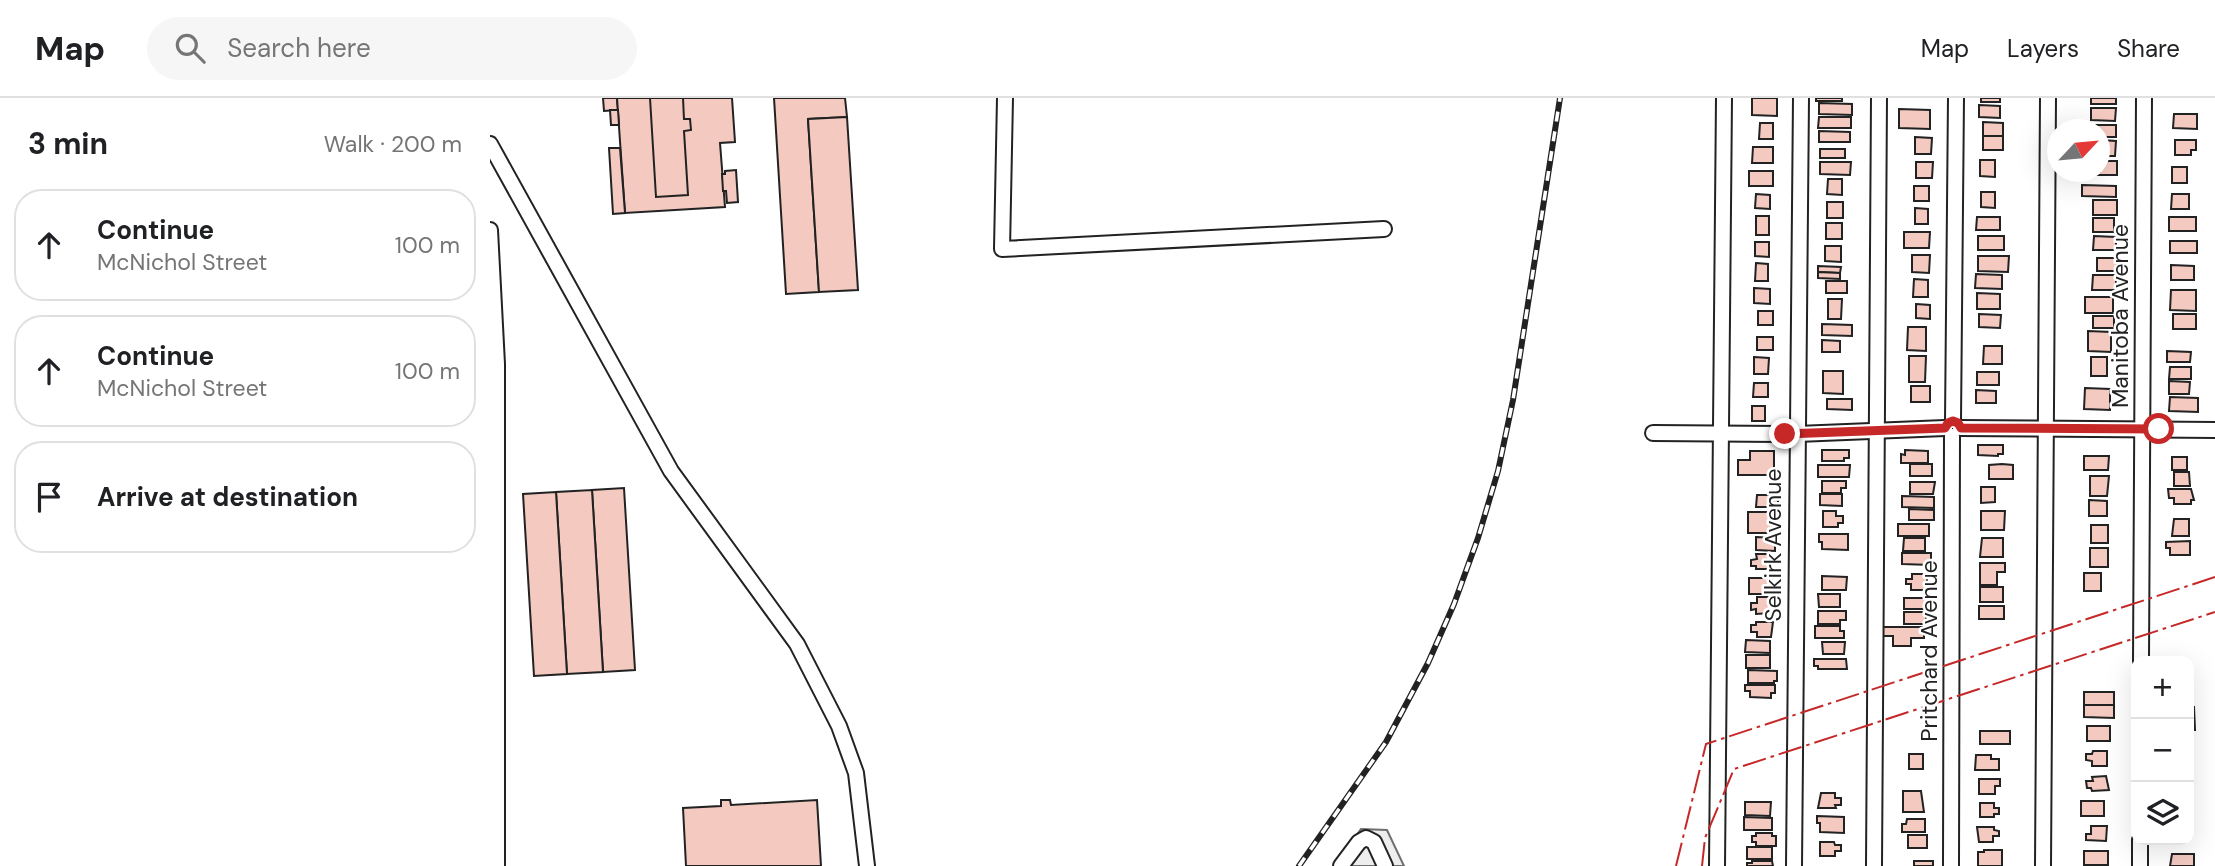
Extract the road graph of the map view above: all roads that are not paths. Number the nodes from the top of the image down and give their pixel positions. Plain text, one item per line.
1 (1005, 98) edge
2 (1724, 98) edge
3 (1801, 98) edge
4 (1879, 98) edge
5 (1956, 98) edge
6 (2048, 98) edge
7 (2144, 98) edge
8 (490, 144) edge
9 (1384, 229) dead end
10 (490, 230) edge
11 (1953, 428) junction
12 (2142, 429) junction
13 (2047, 430) junction
14 (2215, 430) edge
15 (1878, 431) junction
16 (1653, 433) dead end
17 (1720, 434) junction
18 (1797, 434) junction
19 (2141, 656) edge
20 (2140, 845) edge
21 (497, 866) edge
22 (867, 866) edge
23 (1341, 866) edge
24 (1385, 866) edge
25 (1717, 866) edge
26 (1794, 866) edge
27 (1874, 866) edge
28 (1951, 866) edge
29 (2043, 866) edge
30 (2140, 866) edge

1 - 9 street
2 - 17 street
3 - 18 street, Selkirk Avenue
4 - 15 street
5 - 11 street, Pritchard Avenue
6 - 13 street
7 - 12 street, Manitoba Avenue
8 - 22 street
10 - 21 street
11 - 13 street
11 - 15 street
11 - 28 street, Pritchard Avenue
12 - 13 street
12 - 14 street
12 - 19 street, Manitoba Avenue
13 - 29 street
15 - 18 street
15 - 27 street
16 - 17 street
17 - 18 street
17 - 25 street
18 - 26 street, Selkirk Avenue
20 - 30 street
23 - 24 street

